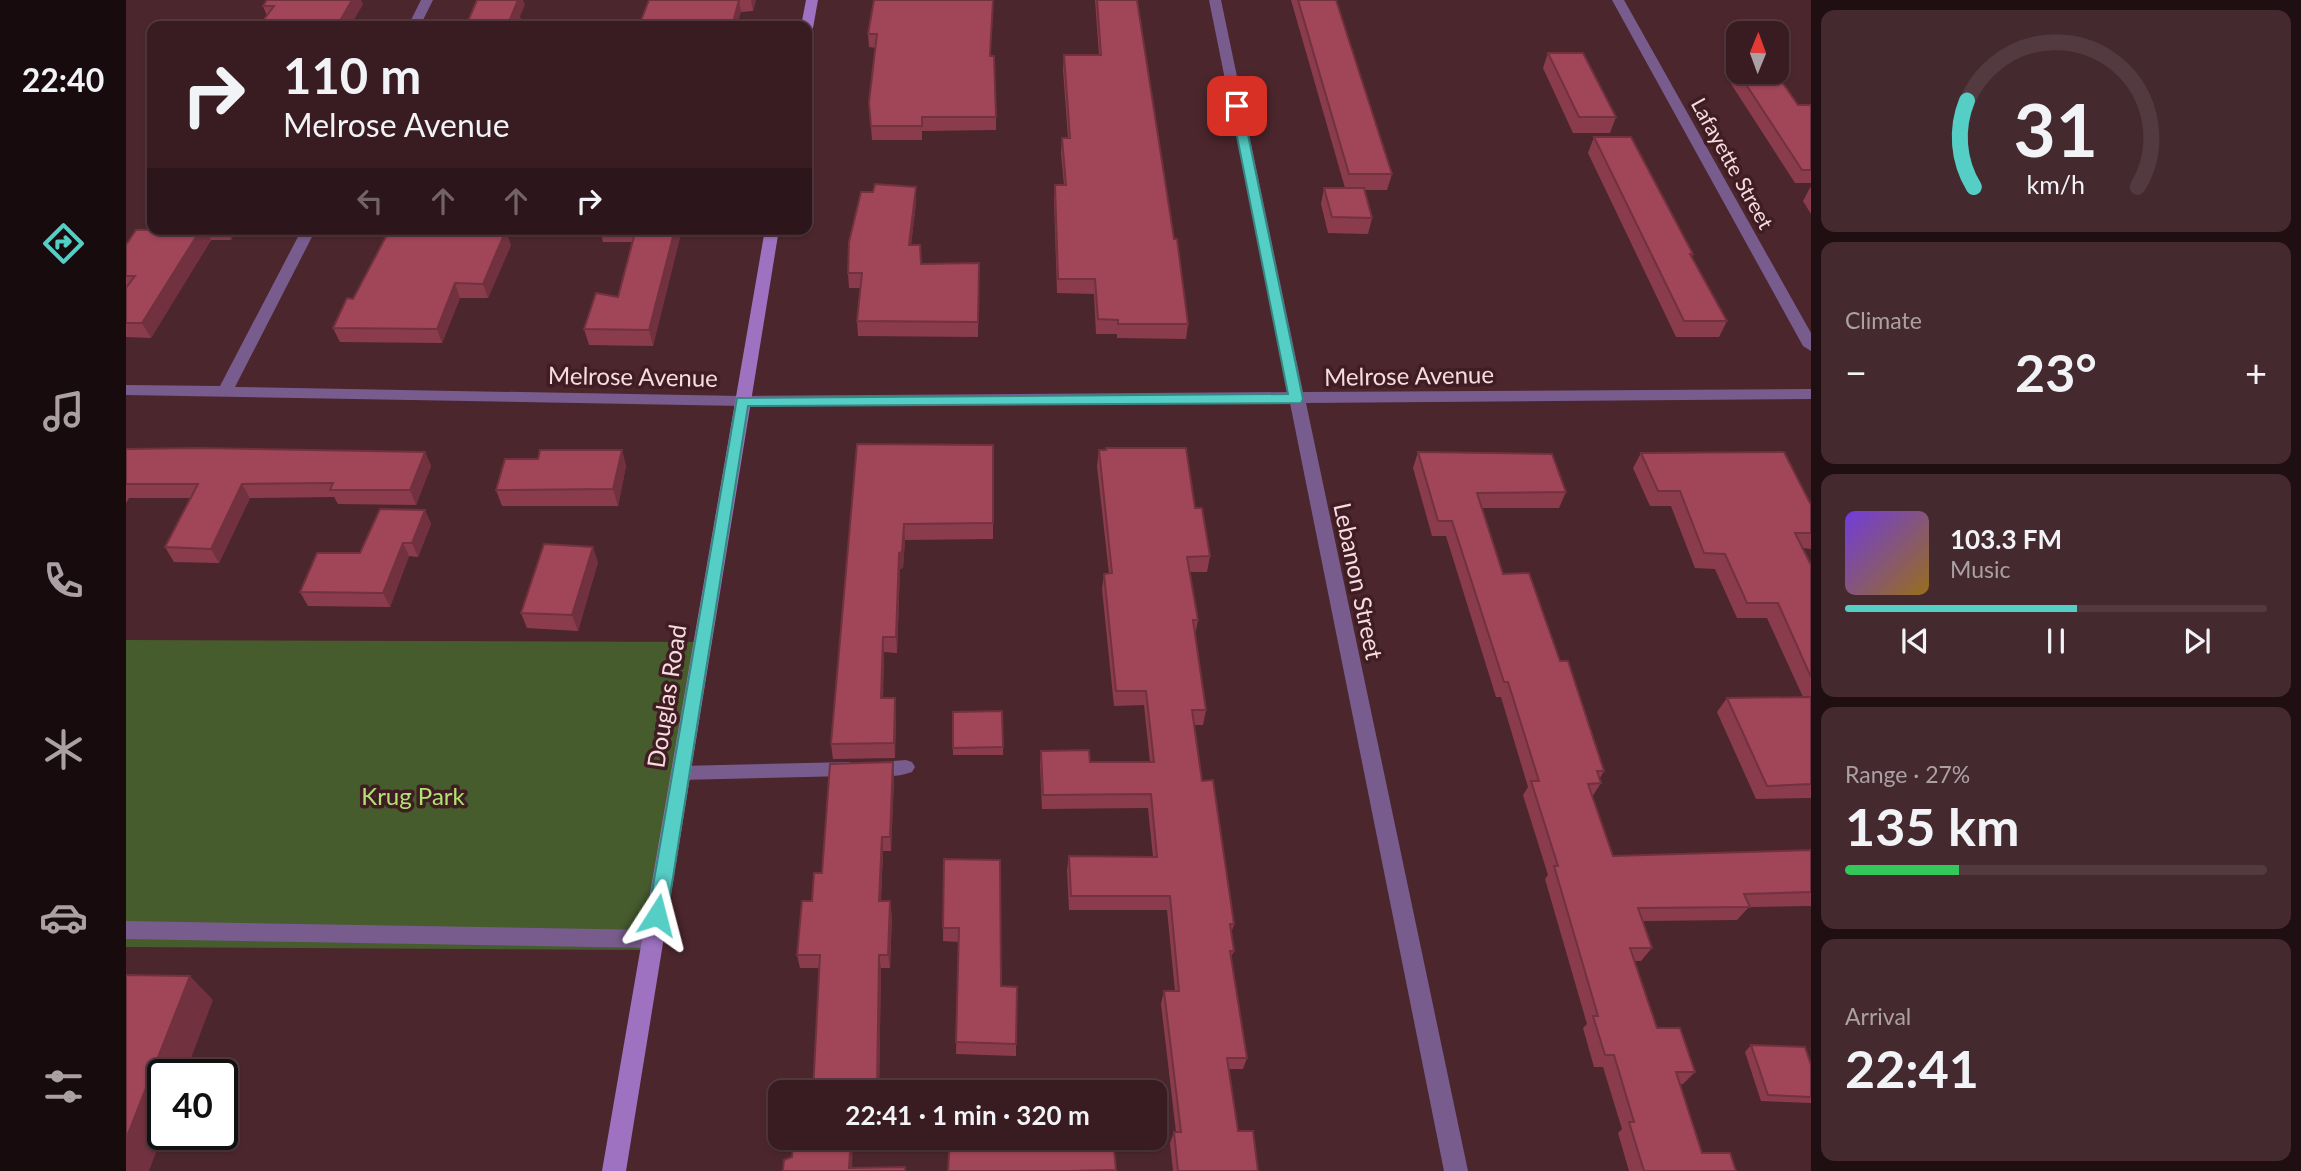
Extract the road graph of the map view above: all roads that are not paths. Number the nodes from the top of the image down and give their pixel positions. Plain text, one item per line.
1 (427, 0) edge
2 (812, 0) edge
3 (1215, 0) edge
4 (1618, 0) edge
5 (416, 21) edge
6 (808, 21) edge
7 (306, 235) edge
8 (771, 235) edge
9 (1811, 346) edge
10 (126, 390) edge
11 (226, 390) junction
12 (1811, 394) edge
13 (1296, 399) junction
14 (742, 401) junction
15 (906, 767) dead end
16 (680, 773) junction
17 (126, 930) edge
18 (653, 939) junction
19 (614, 1171) edge
20 (1456, 1171) edge

1 - 5 street
2 - 6 street
3 - 13 street, Lebanon Street
4 - 9 street, Lafayette Street
7 - 11 street
8 - 14 street, Douglas Road
10 - 11 street, Melrose Avenue
11 - 14 street, Melrose Avenue
12 - 13 street, Melrose Avenue
13 - 14 street, Melrose Avenue
13 - 20 street, Lebanon Street
14 - 16 street, Douglas Road
15 - 16 lane
16 - 18 street, Douglas Road
17 - 18 lane
18 - 19 street, Douglas Road

